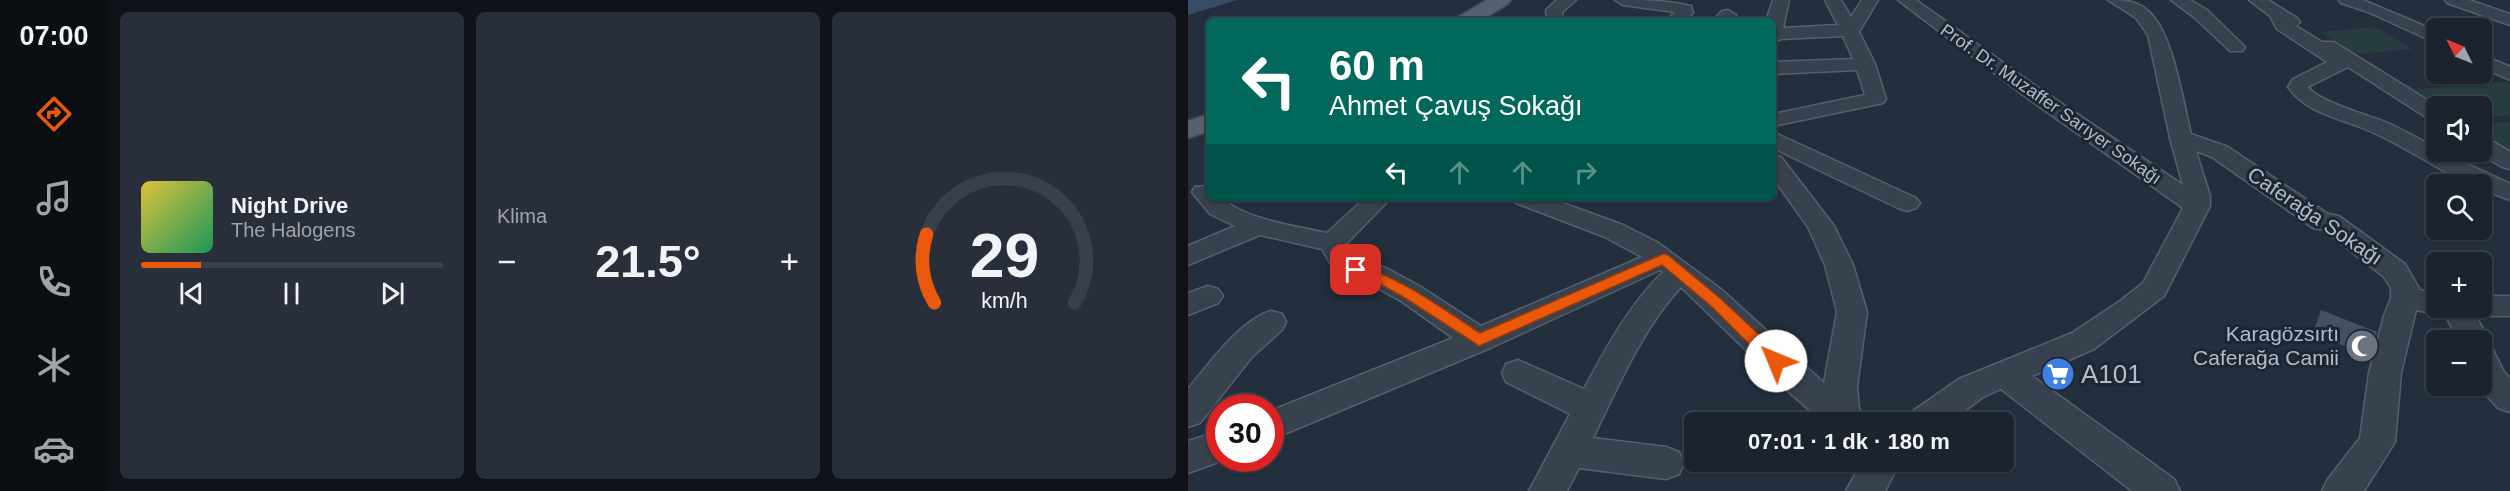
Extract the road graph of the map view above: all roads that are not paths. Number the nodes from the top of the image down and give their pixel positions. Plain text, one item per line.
1 (1501, 0) edge
2 (1568, 0) edge
3 (1623, 0) edge
4 (1781, 0) edge
5 (1833, 0) edge
6 (1870, 0) edge
7 (1906, 0) edge
8 (2116, 0) edge
9 (2179, 0) edge
10 (2257, 0) edge
11 (2347, 0) edge
12 (2453, 0) edge
13 (2277, 13) junction
14 (1470, 18) edge
15 (1555, 18) edge
16 (1678, 18) edge
17 (1776, 18) edge
18 (2510, 20) edge
19 (1851, 30) junction
20 (2426, 33) edge
21 (1776, 36) edge
22 (2236, 48) dead end
23 (1866, 64) junction
24 (2492, 65) edge
25 (1776, 68) edge
26 (2510, 74) edge
27 (2426, 109) edge
28 (1776, 119) edge
29 (1206, 123) edge
30 (1188, 130) edge
31 (2181, 138) junction
32 (1776, 140) edge
33 (2492, 151) edge
34 (2510, 162) edge
35 (1776, 166) edge
36 (1204, 192) dead end
37 (2510, 193) edge
38 (1206, 194) edge
39 (1212, 201) edge
40 (1376, 201) edge
41 (1534, 201) edge
42 (1908, 203) dead end
43 (2197, 206) junction
44 (1258, 225) junction
45 (1332, 243) junction
46 (1188, 256) edge
47 (1672, 265) junction
48 (2406, 298) junction
49 (2426, 302) edge
50 (2510, 306) edge
51 (2492, 307) edge
52 (1271, 322) dead end
53 (1479, 340) junction
54 (1518, 373) dead end
55 (2003, 373) junction
56 (2492, 381) edge
57 (2510, 398) edge
58 (1591, 408) junction
59 (1837, 412) edge
60 (1845, 412) edge
61 (1937, 412) edge
62 (1188, 413) edge
63 (1284, 420) edge
64 (1206, 451) edge
65 (1569, 451) junction
66 (1188, 457) edge
67 (1665, 463) dead end
68 (1876, 472) edge
69 (1548, 491) edge
70 (1865, 491) edge
71 (2161, 491) edge
72 (2341, 491) edge

1 - 14 main road
2 - 15 street
3 - 16 street
4 - 17 street
5 - 19 street
6 - 19 street
7 - 43 street, Prof. Dr. Muzaffer Sarıyer Sokağı
8 - 31 street
9 - 22 street
10 - 13 street
11 - 20 street
12 - 18 street
13 - 27 street
13 - 37 street
19 - 21 street
19 - 23 street
23 - 25 street
23 - 28 street
24 - 26 street
29 - 30 main road
31 - 43 street
31 - 48 street, Caferağa Sokağı
32 - 42 street
33 - 34 street
35 - 60 street
36 - 38 street
39 - 44 street
40 - 45 street
41 - 47 street
43 - 55 street
44 - 45 street
44 - 46 street
45 - 53 street
47 - 53 street
47 - 58 street
47 - 59 street
48 - 49 street
48 - 72 street
50 - 51 street
52 - 62 street
53 - 63 street
54 - 58 street
55 - 61 street
55 - 71 street
56 - 57 street
58 - 65 street
64 - 66 street
65 - 67 street
65 - 69 street
68 - 70 street

